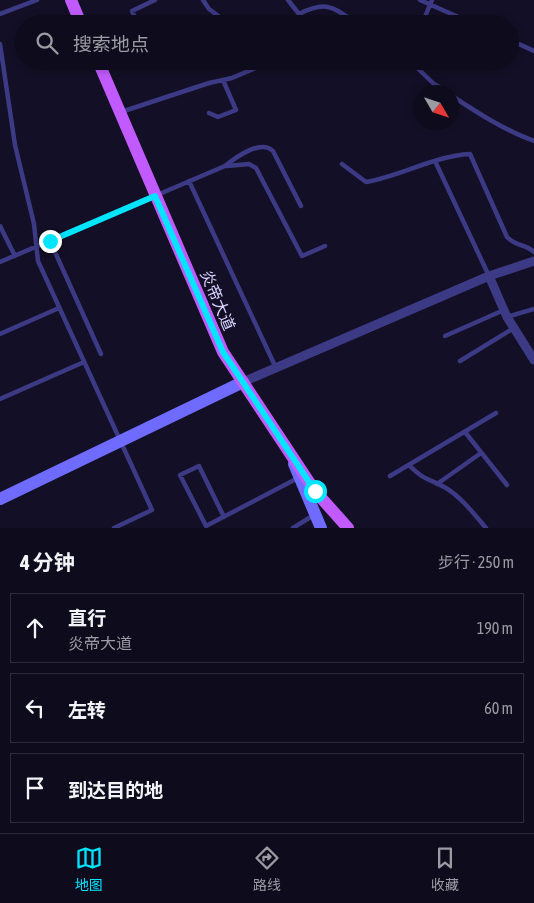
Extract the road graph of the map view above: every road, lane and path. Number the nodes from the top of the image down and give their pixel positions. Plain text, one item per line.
1 (36, 0) edge
2 (71, 0) edge
3 (155, 0) edge
4 (203, 0) edge
5 (288, 0) edge
6 (420, 0) edge
7 (431, 2) edge
8 (0, 14) edge
9 (77, 15) edge
10 (134, 15) edge
11 (216, 15) edge
12 (344, 15) edge
13 (426, 15) edge
14 (456, 15) edge
15 (0, 44) edge
16 (519, 44) edge
17 (534, 51) edge
18 (102, 70) edge
19 (252, 70) edge
20 (419, 70) edge
21 (223, 80) junction
22 (436, 85) edge
23 (459, 101) edge
24 (119, 112) junction
25 (209, 113) dead end
26 (534, 141) edge
27 (435, 161) junction
28 (342, 164) dead end
29 (225, 166) junction
30 (189, 181) junction
31 (155, 196) junction
32 (301, 206) dead end
33 (0, 226) edge
34 (50, 241) junction
35 (324, 246) dead end
36 (37, 247) junction
37 (534, 252) edge
38 (15, 256) junction
39 (534, 261) edge
40 (0, 262) edge
41 (489, 276) junction
42 (59, 308) junction
43 (534, 309) edge
44 (506, 313) junction
45 (514, 328) junction
46 (0, 334) edge
47 (445, 336) dead end
48 (101, 354) dead end
49 (534, 360) edge
50 (460, 361) dead end
51 (84, 362) junction
52 (276, 368) junction
53 (243, 382) junction
54 (0, 399) edge
55 (496, 413) dead end
56 (464, 432) junction
57 (120, 441) junction
58 (287, 448) junction
59 (481, 453) junction
60 (409, 465) junction
61 (390, 476) dead end
62 (299, 477) junction
63 (437, 484) junction
64 (507, 485) dead end
65 (0, 498) edge
66 (316, 515) junction
67 (224, 517) junction
68 (114, 528) edge
69 (293, 528) edge
70 (321, 528) edge
71 (348, 528) edge
72 (486, 528) edge

1 - 8 lane
2 - 9 main road
3 - 10 lane
4 - 11 lane
5 - 12 lane
6 - 7 lane
7 - 13 lane
7 - 14 lane
15 - 36 lane
16 - 17 lane
18 - 24 main road, 炎帝大道
19 - 21 lane
20 - 22 lane
21 - 24 lane
21 - 25 lane
23 - 26 lane
24 - 31 main road, 炎帝大道
27 - 28 lane
27 - 37 lane
27 - 41 lane
29 - 30 lane
29 - 32 lane
29 - 35 lane
30 - 31 lane
30 - 52 lane
31 - 34 lane
31 - 53 main road, 炎帝大道
33 - 38 lane
34 - 36 lane
34 - 48 lane
36 - 38 lane
36 - 42 lane
38 - 40 lane
39 - 41 street
41 - 44 street
41 - 52 street
42 - 46 lane
42 - 51 lane
43 - 44 lane
44 - 45 street
44 - 47 lane
45 - 49 street
45 - 50 lane
51 - 54 lane
51 - 57 lane
52 - 53 street
53 - 57 main road
53 - 58 main road, 炎帝大道
55 - 56 lane
56 - 59 lane
56 - 60 lane
57 - 65 main road
57 - 68 lane
58 - 62 main road
58 - 71 main road, 炎帝大道
59 - 63 lane
59 - 64 lane
60 - 61 lane
60 - 63 lane
62 - 66 main road
62 - 67 lane
63 - 72 lane
66 - 69 lane
66 - 70 main road
67 - 67 lane

